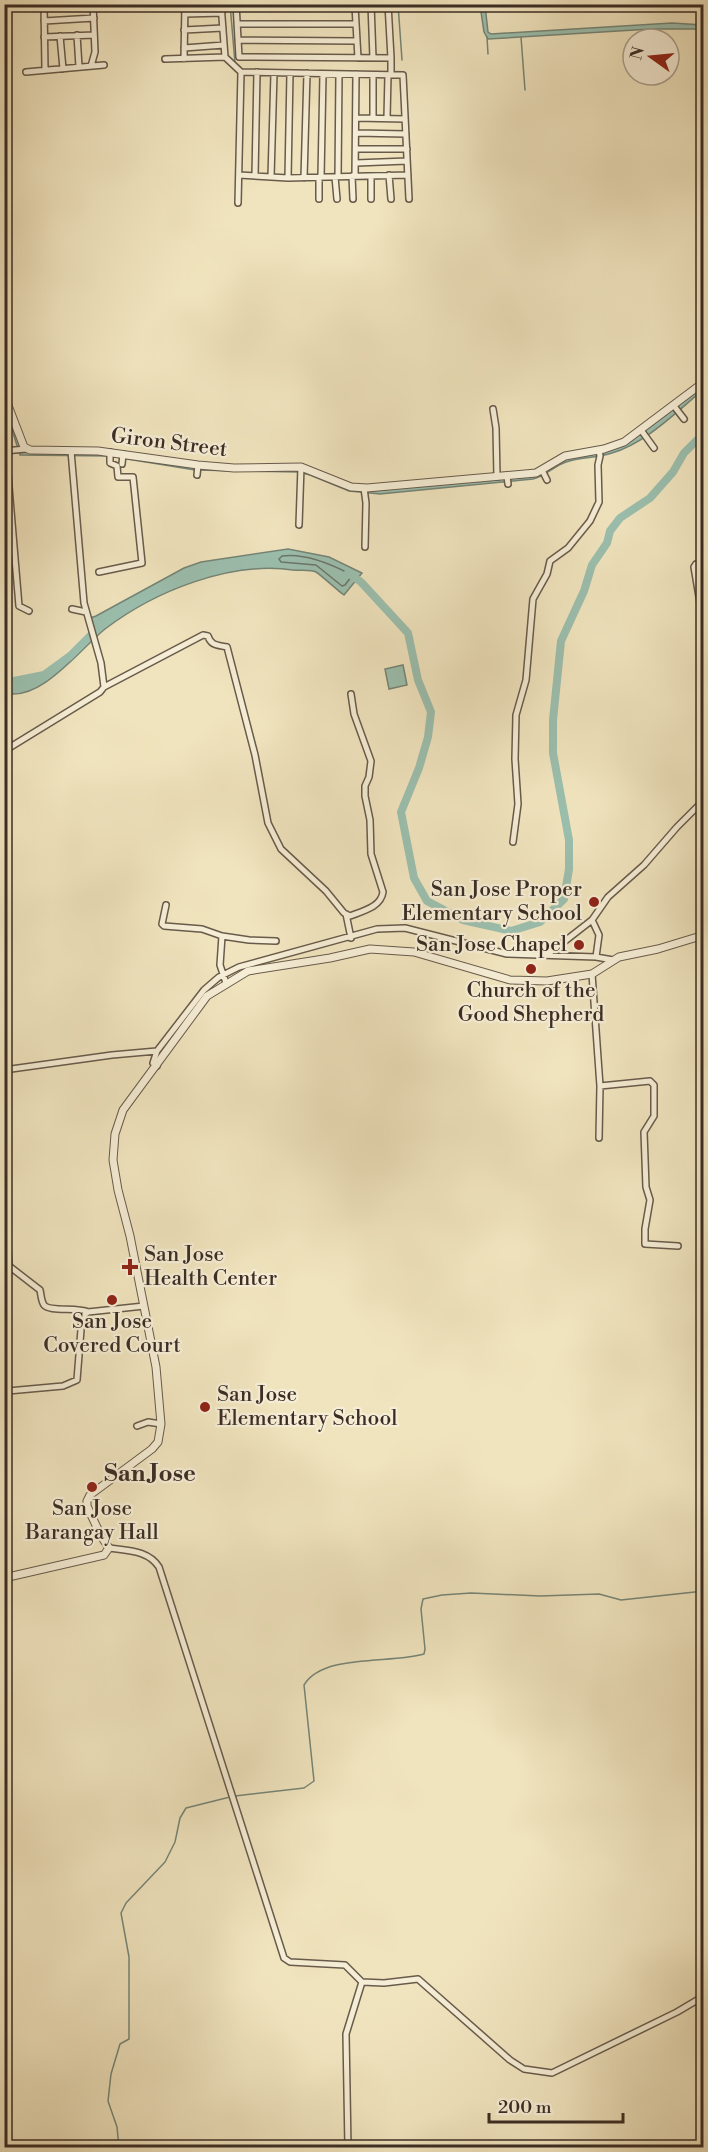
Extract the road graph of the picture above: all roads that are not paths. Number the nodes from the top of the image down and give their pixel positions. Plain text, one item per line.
1 (44, 4) edge
2 (93, 4) edge
3 (185, 4) edge
4 (221, 4) edge
5 (371, 4) edge
6 (388, 4) edge
7 (236, 6) edge
8 (269, 6) edge
9 (285, 6) edge
10 (301, 6) edge
11 (318, 6) edge
12 (334, 6) edge
13 (355, 6) edge
14 (222, 13) junction
15 (185, 14) junction
16 (94, 18) junction
17 (44, 21) junction
18 (237, 24) junction
19 (356, 24) junction
20 (223, 28) junction
21 (184, 30) junction
22 (94, 34) junction
23 (77, 35) junction
24 (60, 36) junction
25 (44, 37) junction
26 (238, 40) junction
27 (357, 41) junction
28 (224, 45) junction
29 (184, 48) junction
30 (225, 57) junction
31 (184, 58) junction
32 (357, 58) junction
33 (374, 58) junction
34 (391, 58) junction
35 (165, 59) dead end
36 (104, 65) dead end
37 (91, 66) junction
38 (79, 67) junction
39 (63, 69) junction
40 (45, 70) junction
41 (26, 72) dead end
42 (241, 72) junction
43 (257, 72) junction
44 (274, 73) junction
45 (290, 73) junction
46 (307, 73) junction
47 (323, 74) junction
48 (339, 74) junction
49 (356, 74) junction
50 (373, 75) junction
51 (389, 75) junction
52 (356, 117) junction
53 (373, 118) junction
54 (387, 118) junction
55 (405, 119) junction
56 (356, 134) junction
57 (406, 134) junction
58 (356, 149) junction
59 (407, 149) junction
60 (407, 161) junction
61 (356, 163) junction
62 (239, 175) junction
63 (389, 175) junction
64 (408, 175) junction
65 (255, 176) junction
66 (354, 176) junction
67 (371, 176) junction
68 (271, 177) junction
69 (320, 177) junction
70 (337, 177) junction
71 (288, 178) junction
72 (304, 178) junction
73 (337, 199) dead end
74 (353, 199) dead end
75 (371, 199) dead end
76 (391, 199) dead end
77 (409, 199) dead end
78 (319, 200) dead end
79 (238, 203) dead end
80 (704, 382) edge
81 (4, 394) edge
82 (676, 408) junction
83 (493, 409) dead end
84 (8, 416) edge
85 (684, 419) dead end
86 (647, 430) junction
87 (654, 448) dead end
88 (21, 450) junction
89 (5, 452) edge
90 (599, 452) junction
91 (71, 453) junction
92 (110, 454) junction
93 (123, 455) junction
94 (122, 464) dead end
95 (198, 466) junction
96 (296, 469) junction
97 (197, 475) dead end
98 (497, 477) junction
99 (364, 490) junction
100 (299, 525) dead end
101 (365, 547) dead end
102 (704, 561) edge
103 (99, 572) dead end
104 (72, 609) dead end
105 (28, 610) dead end
106 (87, 615) junction
107 (704, 626) edge
108 (104, 687) junction
109 (351, 694) dead end
110 (4, 751) edge
111 (704, 800) edge
112 (513, 842) dead end
113 (166, 905) dead end
114 (346, 914) junction
115 (592, 920) junction
116 (704, 935) edge
117 (222, 936) junction
118 (351, 938) junction
119 (276, 941) dead end
120 (327, 943) junction
121 (548, 955) junction
122 (596, 957) junction
123 (330, 958) junction
124 (613, 960) junction
125 (592, 974) junction
126 (223, 975) junction
127 (226, 982) junction
128 (157, 1051) junction
129 (157, 1066) junction
130 (5, 1069) edge
131 (600, 1086) junction
132 (599, 1138) dead end
133 (678, 1246) dead end
134 (8, 1251) dead end
135 (144, 1306) junction
136 (87, 1312) junction
137 (4, 1394) edge
138 (161, 1424) junction
139 (137, 1426) dead end
140 (109, 1548) junction
141 (4, 1578) edge
142 (362, 1982) junction
143 (704, 1996) edge
144 (348, 2148) edge

1 - 17 street
2 - 16 street
3 - 15 street
4 - 14 street
5 - 33 street
6 - 34 street
7 - 8 street
7 - 18 street
8 - 9 street
9 - 10 street
10 - 11 street
11 - 12 street
12 - 13 street
13 - 19 street
14 - 15 street
14 - 20 street
15 - 21 street
16 - 17 street
16 - 22 street
17 - 25 street
18 - 19 street
18 - 26 street
19 - 27 street
20 - 21 street
20 - 28 street
21 - 29 street
22 - 23 street
22 - 37 street
23 - 24 street
23 - 38 street
24 - 25 street
24 - 39 street
25 - 40 street
26 - 27 street
26 - 32 street
27 - 32 street
28 - 29 street
28 - 30 street
29 - 31 street
30 - 31 street
30 - 42 street
31 - 35 street
32 - 33 street
33 - 34 street
34 - 51 street
36 - 37 street
37 - 38 street
38 - 39 street
39 - 40 street
40 - 41 street
42 - 43 street
42 - 62 street
43 - 44 street
43 - 65 street
44 - 45 street
44 - 68 street
45 - 46 street
45 - 71 street
46 - 47 street
46 - 72 street
47 - 48 street
47 - 69 street
48 - 49 street
48 - 70 street
49 - 50 street
49 - 52 street
50 - 51 street
50 - 53 street
51 - 54 street
51 - 55 street
52 - 53 street
52 - 56 street
53 - 54 street
54 - 55 street
55 - 57 street
56 - 57 street
56 - 58 street
57 - 59 street
58 - 59 street
58 - 61 street
59 - 60 street
60 - 61 street
60 - 64 street
61 - 66 street
62 - 65 street
62 - 79 street
63 - 64 street
63 - 67 street
63 - 76 street
64 - 77 street
65 - 68 street
66 - 67 street
66 - 70 street
66 - 74 street
67 - 75 street
68 - 71 street
69 - 70 street
69 - 72 street
69 - 78 street
70 - 73 street
71 - 72 street
80 - 82 street, Giron Street
81 - 84 street
82 - 85 street
82 - 86 street, Giron Street
83 - 98 street
84 - 88 street
86 - 87 street
86 - 90 street, Giron Street
88 - 89 street
88 - 91 street, Giron Street
89 - 105 street
90 - 98 street, Giron Street
90 - 112 street
91 - 92 street, Giron Street
91 - 106 street
92 - 93 street, Giron Street
92 - 103 street
93 - 94 street
93 - 95 street, Giron Street
95 - 96 street, Giron Street
95 - 97 street
96 - 99 street, Giron Street
96 - 100 street
98 - 99 street, Giron Street
99 - 101 street
102 - 107 street
104 - 106 street
106 - 108 street
108 - 110 street
108 - 114 street
109 - 114 street
111 - 115 street
113 - 117 street
114 - 118 street
115 - 121 street
115 - 122 street
116 - 124 street
117 - 119 street
117 - 126 street
118 - 120 street
118 - 121 street
120 - 123 street
120 - 126 street
121 - 122 street
122 - 124 street
123 - 125 street
123 - 127 street
124 - 125 street
125 - 131 street
126 - 127 street
126 - 128 street
127 - 129 street
128 - 129 street
128 - 130 street
129 - 135 street
131 - 132 street
131 - 133 street
134 - 136 street
135 - 136 street
135 - 138 street
136 - 137 street
138 - 139 street
138 - 140 street
140 - 141 street
140 - 142 street
142 - 143 street
142 - 144 street

